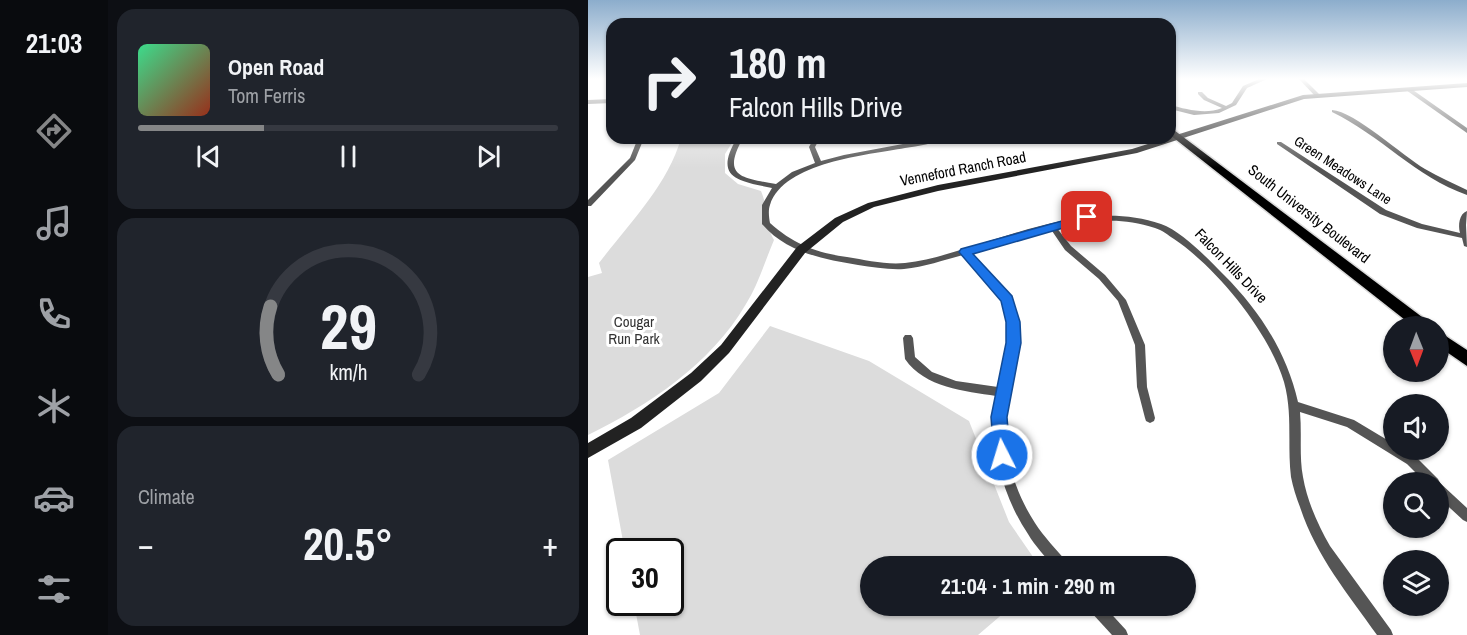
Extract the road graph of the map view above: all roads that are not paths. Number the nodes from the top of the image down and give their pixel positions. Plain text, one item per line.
1 (1177, 109) edge
2 (1225, 109) edge
3 (1263, 109) edge
4 (1436, 109) edge
5 (1334, 111) dead end
6 (1467, 131) edge
7 (1176, 134) edge
8 (1180, 137) junction
9 (1176, 138) edge
10 (1278, 143) dead end
11 (639, 144) edge
12 (736, 144) edge
13 (814, 144) edge
14 (897, 144) edge
15 (915, 144) edge
16 (1157, 144) edge
17 (897, 148) junction
18 (818, 163) junction
19 (778, 187) junction
20 (1467, 193) edge
21 (588, 204) edge
22 (1467, 213) edge
23 (1052, 226) junction
24 (1465, 240) edge
25 (801, 250) junction
26 (965, 252) junction
27 (1411, 316) edge
28 (908, 338) dead end
29 (1449, 345) edge
30 (1467, 359) edge
31 (1002, 392) junction
32 (1294, 406) junction
33 (1150, 418) dead end
34 (1383, 443) edge
35 (588, 451) edge
36 (1411, 460) edge
37 (1423, 472) edge
38 (1449, 499) edge
39 (1467, 516) edge
40 (1053, 556) edge
41 (1104, 616) edge
42 (1121, 635) edge
43 (1386, 635) edge

1 - 2 street
3 - 8 street, Venneford Ranch Road
4 - 6 street
5 - 20 street
7 - 8 main road, South University Boulevard
8 - 9 street, Venneford Ranch Road
8 - 27 main road, South University Boulevard
10 - 24 street, Green Meadows Lane
11 - 21 street
12 - 19 street
13 - 18 street
14 - 17 street
15 - 17 street
16 - 25 street, Venneford Ranch Road
17 - 18 street
18 - 19 street
19 - 25 street
22 - 24 street
23 - 26 street, Falcon Hills Drive
23 - 32 street, Falcon Hills Drive
23 - 33 street
25 - 26 street, Falcon Hills Drive
25 - 35 street, Venneford Ranch Road
26 - 31 street
28 - 31 street
29 - 30 main road
31 - 40 street
32 - 34 street
32 - 43 street, Falcon Hills Drive
36 - 37 street
38 - 39 street
41 - 42 street

